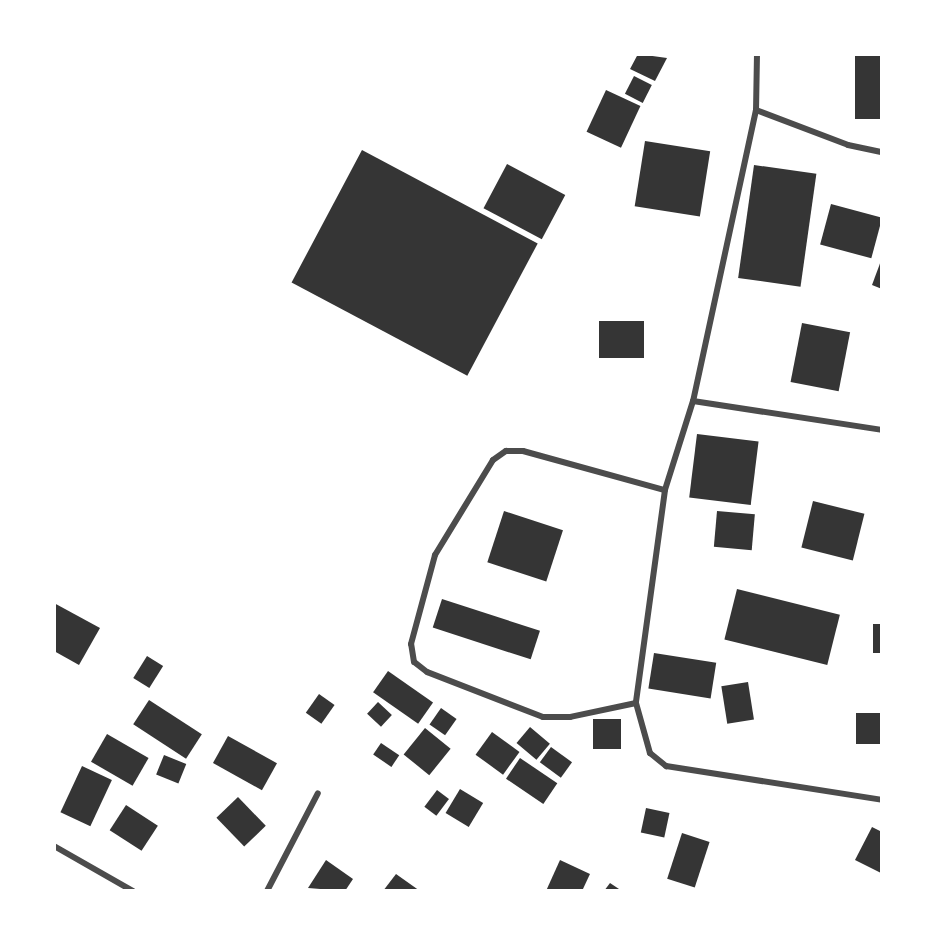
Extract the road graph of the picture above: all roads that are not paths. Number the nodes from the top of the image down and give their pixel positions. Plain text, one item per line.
1 (757, 54) edge
2 (756, 110) junction
3 (882, 152) edge
4 (693, 401) junction
5 (882, 430) edge
6 (665, 490) junction
7 (636, 703) junction
8 (318, 793) dead end
9 (882, 800) edge
10 (54, 846) edge
11 (133, 891) edge
12 (267, 891) edge

1 - 2 street
2 - 3 street
2 - 4 street
4 - 5 street
4 - 6 street
6 - 7 street
6 - 7 street
7 - 9 street
8 - 12 street
10 - 11 street

